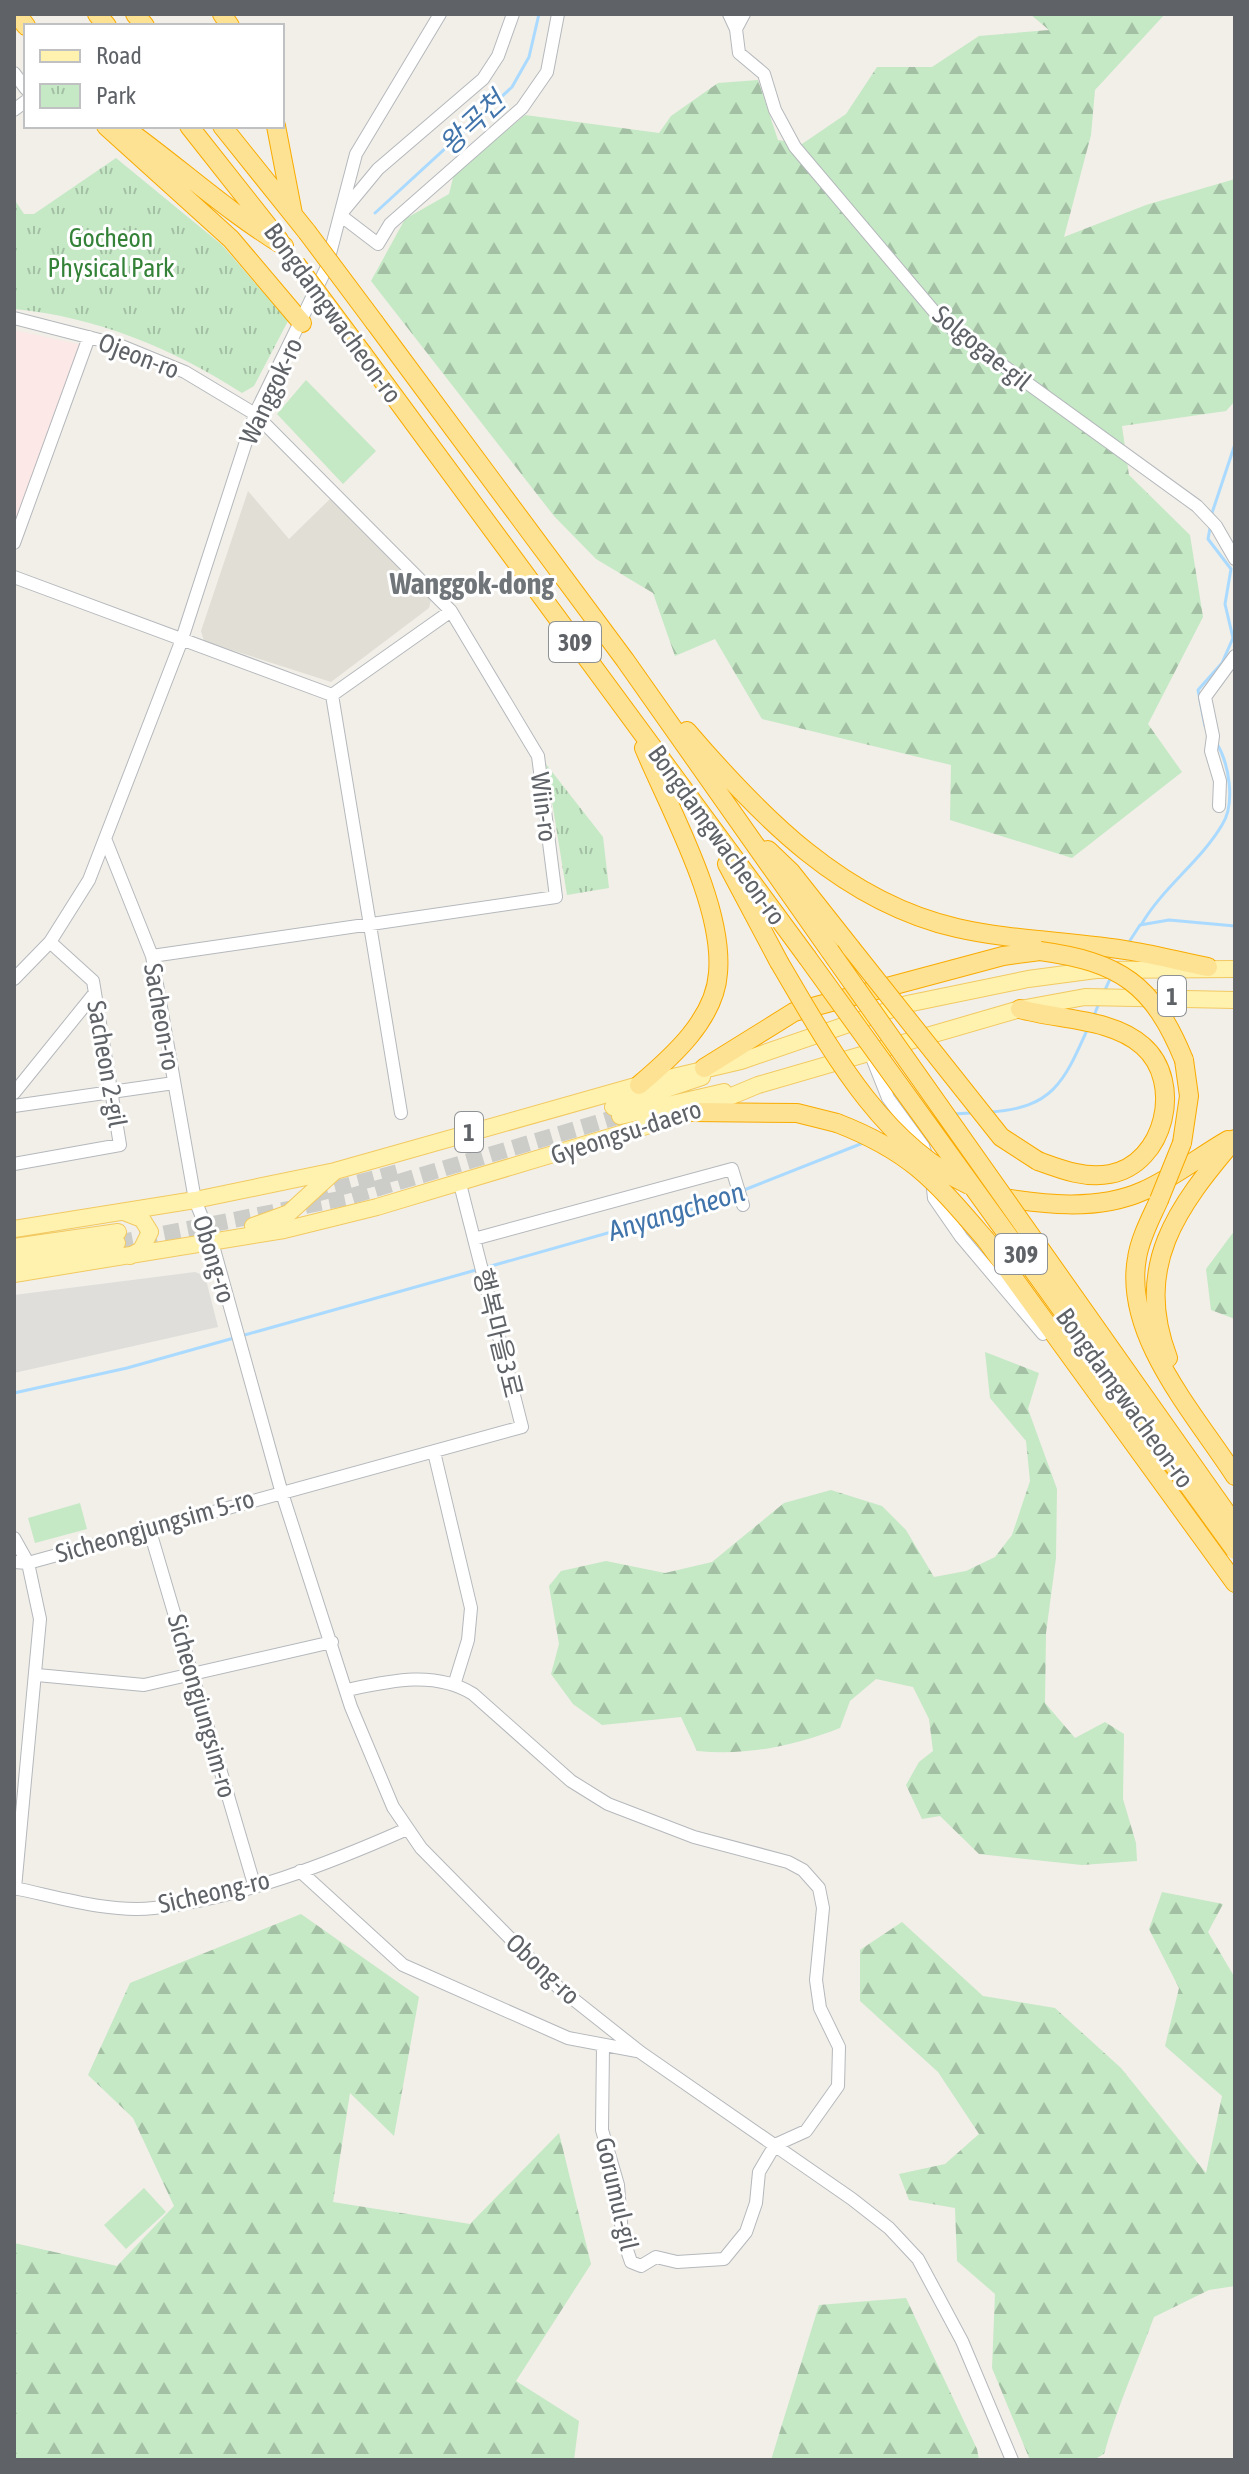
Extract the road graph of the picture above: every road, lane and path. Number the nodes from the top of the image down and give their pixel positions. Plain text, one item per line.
1 (440, 14) edge
2 (513, 14) edge
3 (558, 14) edge
4 (729, 14) edge
5 (744, 14) edge
6 (736, 29) junction
7 (108, 128) edge
8 (125, 128) edge
9 (191, 128) edge
10 (224, 128) edge
11 (276, 128) edge
12 (293, 214) junction
13 (340, 215) junction
14 (284, 246) junction
15 (14, 318) edge
16 (302, 323) junction
17 (89, 337) junction
18 (255, 414) junction
19 (14, 543) edge
20 (1235, 559) edge
21 (14, 577) edge
22 (451, 611) junction
23 (181, 642) junction
24 (1235, 656) edge
25 (625, 660) junction
26 (332, 695) junction
27 (632, 720) junction
28 (1219, 806) dead end
29 (697, 809) junction
30 (738, 823) junction
31 (106, 841) junction
32 (370, 925) junction
33 (50, 942) junction
34 (152, 956) junction
35 (1208, 967) junction
36 (1235, 969) edge
37 (14, 979) edge
38 (94, 994) junction
39 (1235, 1000) edge
40 (1020, 1009) junction
41 (870, 1053) junction
42 (741, 1061) junction
43 (704, 1068) junction
44 (174, 1083) junction
45 (639, 1085) junction
46 (758, 1085) junction
47 (111, 1092) junction
48 (14, 1093) edge
49 (14, 1106) edge
50 (693, 1112) junction
51 (401, 1113) dead end
52 (1235, 1138) edge
53 (14, 1164) edge
54 (335, 1171) junction
55 (460, 1184) junction
56 (195, 1200) junction
57 (743, 1205) dead end
58 (124, 1212) junction
59 (14, 1229) edge
60 (262, 1233) junction
61 (474, 1239) junction
62 (212, 1242) junction
63 (14, 1247) edge
64 (129, 1257) junction
65 (14, 1259) edge
66 (14, 1274) edge
67 (1182, 1394) junction
68 (434, 1452) junction
69 (1235, 1476) edge
70 (281, 1490) junction
71 (1176, 1508) dead end
72 (1235, 1525) edge
73 (149, 1528) junction
74 (14, 1538) edge
75 (1235, 1550) edge
76 (14, 1562) edge
77 (28, 1563) junction
78 (1230, 1576) edge
79 (332, 1642) junction
80 (192, 1673) junction
81 (37, 1675) junction
82 (455, 1682) junction
83 (347, 1690) junction
84 (407, 1829) junction
85 (300, 1871) junction
86 (254, 1884) junction
87 (15, 1888) edge
88 (603, 2046) junction
89 (640, 2052) junction
90 (775, 2145) junction
91 (1002, 2436) junction
92 (1005, 2460) edge
93 (1012, 2460) edge

1 - 13 street
2 - 13 street, Wanggok-ro
3 - 13 street
4 - 6 street, Solgogae-gil
5 - 6 street
6 - 20 street, Solgogae-gil
7 - 16 highway
8 - 14 highway
9 - 14 highway, Bongdamgwacheon-ro / 309
10 - 12 highway, Bongdamgwacheon-ro / 309
11 - 12 highway
12 - 25 highway, Bongdamgwacheon-ro / 309, bridge
13 - 16 street, Wanggok-ro
14 - 27 highway, Bongdamgwacheon-ro / 309, bridge
15 - 17 street, Ojeon-ro
16 - 18 street, Wanggok-ro
17 - 18 street, Ojeon-ro
17 - 19 street
18 - 22 street, Wiin-ro
18 - 23 street, Wanggok-ro
21 - 23 street
22 - 26 street
22 - 32 street, Wiin-ro
23 - 26 street
23 - 31 street, Wanggok-ro
24 - 28 street
25 - 30 highway, Bongdamgwacheon-ro / 309
25 - 35 highway
26 - 32 street
27 - 29 highway, Bongdamgwacheon-ro / 309
27 - 45 highway
29 - 52 highway, bridge
29 - 75 highway, Bongdamgwacheon-ro / 309, bridge
30 - 40 highway, bridge
30 - 72 highway, Bongdamgwacheon-ro / 309, bridge
31 - 33 street, Wanggok-ro
31 - 34 street, Sacheon-ro
32 - 34 street, Wiin-ro
32 - 51 street
33 - 37 street, Wanggok-ro
33 - 38 street, Sacheon 2-gil
34 - 44 street, Sacheon-ro
35 - 36 main road, Gyeongsu-daero / 1
35 - 42 main road, Gyeongsu-daero / 1, bridge
38 - 47 street, Sacheon 2-gil
38 - 48 street
39 - 40 main road, Gyeongsu-daero / 1
40 - 41 main road, Gyeongsu-daero / 1
41 - 46 main road, Gyeongsu-daero / 1
41 - 71 street
42 - 43 main road, Gyeongsu-daero / 1
42 - 46 main road, 1
43 - 45 main road, Gyeongsu-daero / 1
43 - 67 highway, bridge
44 - 47 street
44 - 56 street, Sacheon-ro
45 - 54 main road, Gyeongsu-daero / 1
46 - 50 main road, Gyeongsu-daero / 1
47 - 49 street
47 - 53 street, Sacheon 2-gil
50 - 55 main road, Gyeongsu-daero / 1
50 - 78 highway, bridge
52 - 67 highway
54 - 56 main road, Gyeongsu-daero / 1
54 - 60 main road
55 - 60 main road, Gyeongsu-daero / 1
55 - 61 street, 행복마을3로
56 - 58 main road, Gyeongsu-daero / 1
56 - 62 street, Obong-ro
57 - 61 street
58 - 59 main road, Gyeongsu-daero / 1
58 - 64 main road
60 - 62 main road, Gyeongsu-daero / 1
61 - 68 street, 행복마을3로
62 - 64 main road, Gyeongsu-daero / 1
62 - 70 street, Obong-ro
63 - 65 main road
64 - 66 main road, Gyeongsu-daero / 1
67 - 69 highway
68 - 70 street, 행복마을3로
68 - 82 street
70 - 73 street, Sicheongjungsim 5-ro
70 - 79 street, Obong-ro
73 - 77 street, Sicheongjungsim 5-ro
73 - 80 street, Sicheongjungsim-ro
74 - 77 street
76 - 77 street
77 - 81 street
79 - 80 street
79 - 83 street, Obong-ro
80 - 81 street
80 - 86 street, Sicheongjungsim-ro
81 - 87 street
82 - 83 street
82 - 90 street
83 - 84 street, Obong-ro
84 - 85 street, Sicheong-ro
84 - 89 street, Obong-ro
85 - 86 street, Sicheong-ro
85 - 88 street
86 - 87 street, Sicheong-ro
88 - 89 street
88 - 90 street, Gorumul-gil
89 - 90 street, Obong-ro
90 - 91 street, Obong-ro
91 - 92 street
91 - 93 street, Obong-ro

